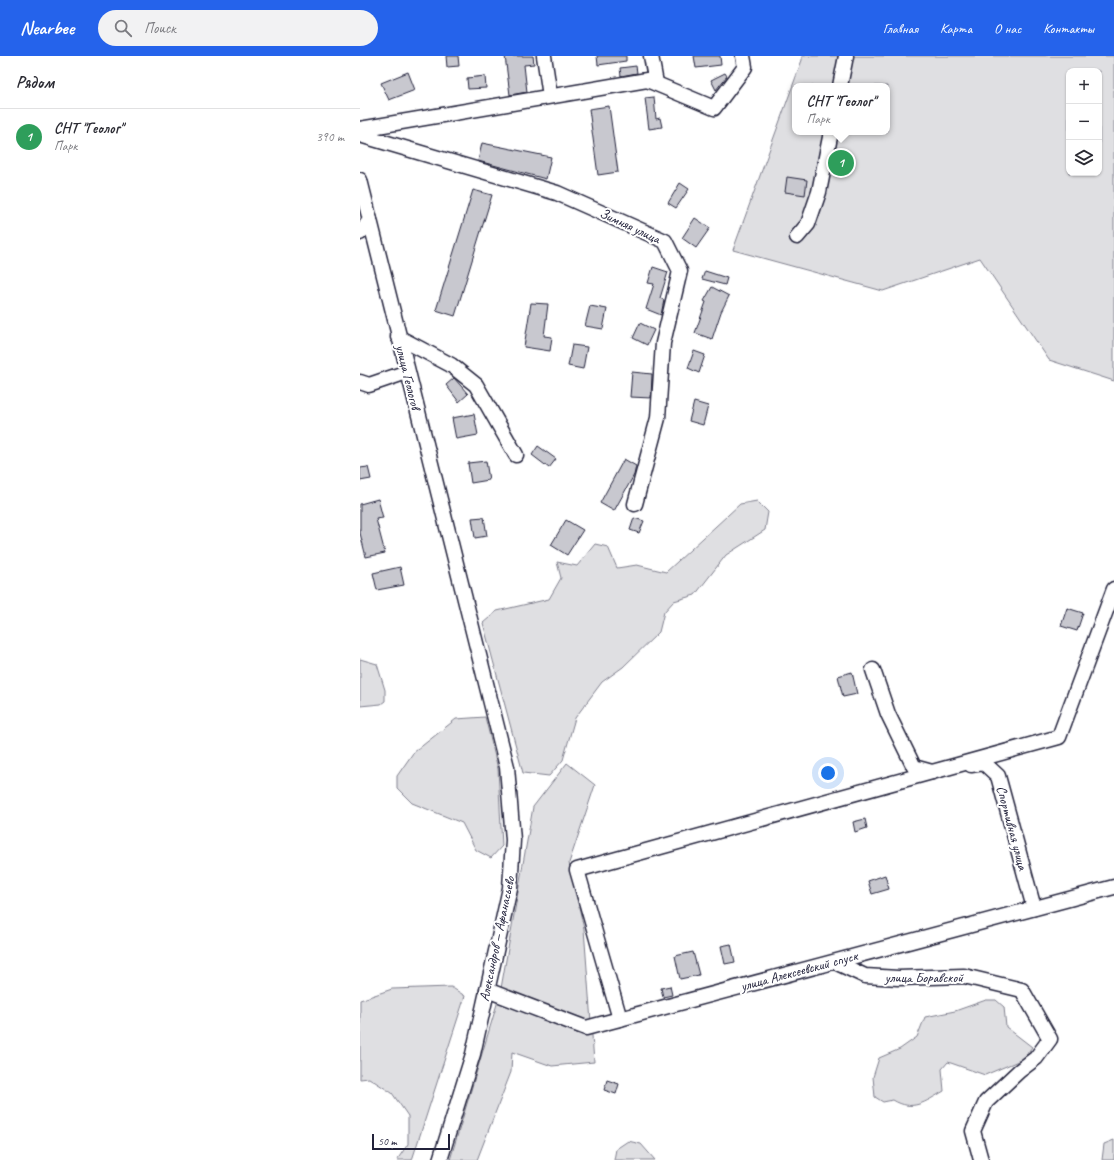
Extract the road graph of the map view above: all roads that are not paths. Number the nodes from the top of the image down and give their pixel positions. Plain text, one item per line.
1 (544, 56) edge
2 (651, 56) edge
3 (743, 56) edge
4 (846, 56) edge
5 (656, 83) junction
6 (841, 83) edge
7 (550, 96) junction
8 (360, 129) edge
9 (360, 135) edge
10 (830, 135) edge
11 (360, 180) edge
12 (370, 220) junction
13 (360, 233) edge
14 (797, 237) dead end
15 (398, 337) junction
16 (407, 372) junction
17 (363, 386) edge
18 (516, 455) dead end
19 (635, 504) dead end
20 (458, 575) joint
21 (1114, 589) edge
22 (873, 670) dead end
23 (931, 772) junction
24 (1114, 887) edge
25 (1034, 908) junction
26 (835, 962) junction
27 (487, 990) junction
28 (620, 1019) junction
29 (440, 1160) edge
30 (981, 1160) edge

1 - 7 street
2 - 5 street
3 - 5 street
4 - 6 street
5 - 7 street
7 - 8 street
9 - 19 street, Зимняя улица
10 - 14 street
11 - 12 street, улица Геологов
12 - 13 street
12 - 15 street, улица Геологов
15 - 16 street, улица Геологов
15 - 18 street
16 - 17 street
16 - 20 street, улица Геологов
20 - 27 street, Александров — Афанасьево
21 - 23 street
22 - 23 street, Спортивная улица
23 - 25 street, Спортивная улица
23 - 28 street
24 - 25 street, улица Алексеевский спуск
25 - 26 street, улица Алексеевский спуск
26 - 28 street, улица Алексеевский спуск
26 - 30 street, улица Боравской
27 - 28 street, улица Алексеевский спуск
27 - 29 street, Александров — Афанасьево

